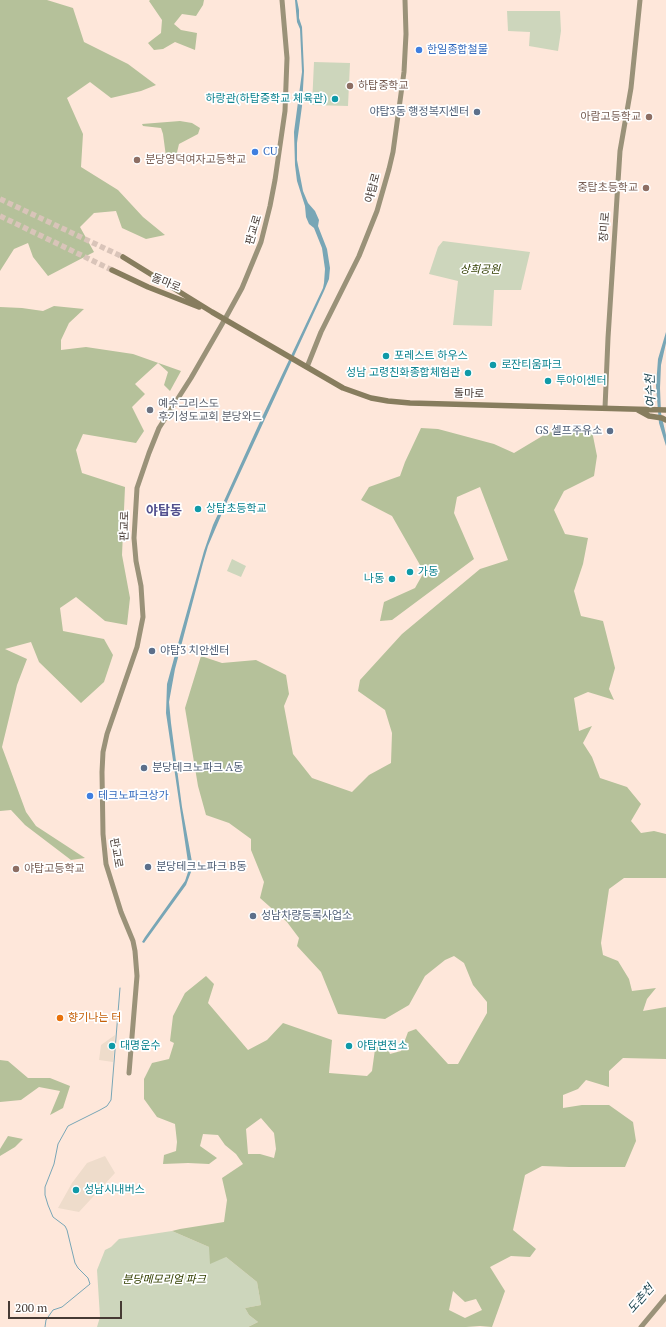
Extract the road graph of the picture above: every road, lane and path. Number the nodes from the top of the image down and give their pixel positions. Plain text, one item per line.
1 (282, 0) edge
2 (405, 0) edge
3 (640, 0) edge
4 (123, 257) tunnel mouth
5 (112, 270) tunnel mouth
6 (212, 312) junction
7 (225, 319) junction
8 (307, 367) junction
9 (605, 408) junction
10 (637, 410) junction
11 (666, 410) edge
12 (666, 419) edge
13 (129, 1073) dead end
14 (666, 1297) edge
15 (641, 1327) edge

1 - 7 main road, 판교로
2 - 8 main road, 야탑로
3 - 9 main road, 장미로
4 - 6 main road, 돌마로
5 - 6 main road, 돌마로
6 - 7 main road, 돌마로
7 - 8 main road, 돌마로
7 - 13 main road, 판교로
8 - 9 main road, 돌마로
9 - 10 main road, 돌마로
10 - 11 main road, 돌마로
10 - 12 main road
14 - 15 main road

